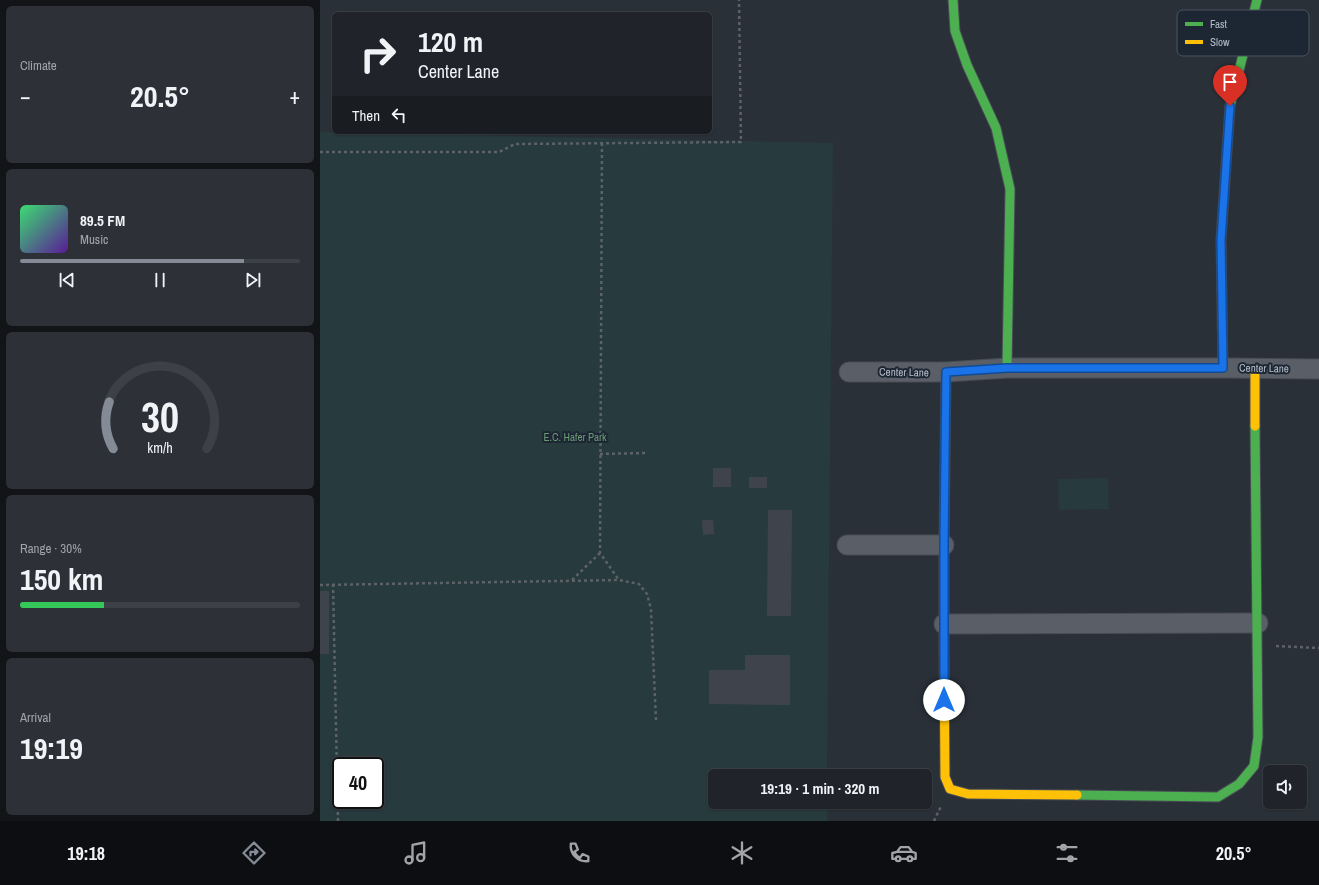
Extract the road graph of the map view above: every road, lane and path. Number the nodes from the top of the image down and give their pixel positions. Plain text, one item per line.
1 (739, 0) edge
2 (953, 0) edge
3 (1257, 0) edge
4 (1254, 10) edge
5 (1243, 56) edge
6 (602, 143) junction
7 (320, 152) edge
8 (1007, 368) junction
9 (1223, 368) junction
10 (1255, 369) junction
11 (1319, 369) edge
12 (849, 372) dead end
13 (946, 372) junction
14 (646, 453) dead end
15 (600, 454) junction
16 (847, 545) dead end
17 (944, 545) junction
18 (600, 553) junction
19 (619, 580) junction
20 (571, 581) junction
21 (333, 584) junction
22 (320, 585) edge
23 (1258, 622) junction
24 (944, 624) junction
25 (1258, 645) junction
26 (1319, 648) edge
27 (656, 721) dead end
28 (338, 821) edge

1 - 6 path
2 - 8 street
3 - 4 street
5 - 9 street
6 - 7 path
6 - 15 path
8 - 9 street, Center Lane
8 - 13 street, Center Lane
9 - 10 street, Center Lane
10 - 11 street, Center Lane
10 - 23 street
12 - 13 street, Center Lane
13 - 17 street
14 - 15 path
15 - 18 path
16 - 17 street
17 - 24 street
18 - 19 path
18 - 20 path
19 - 20 path
19 - 27 path
20 - 21 path
21 - 22 path
21 - 28 path
23 - 24 street
23 - 25 street
24 - 25 street
25 - 26 path

